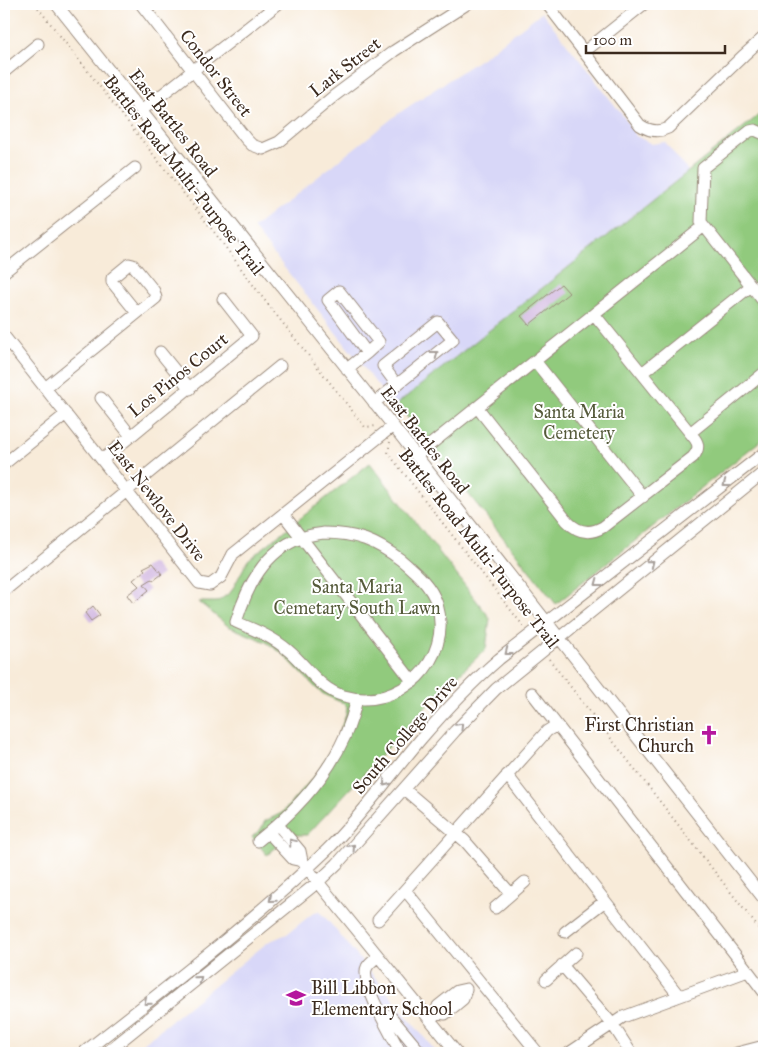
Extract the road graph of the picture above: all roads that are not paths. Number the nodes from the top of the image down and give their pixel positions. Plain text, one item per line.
1 (56, 4) edge
2 (141, 4) edge
3 (278, 4) edge
4 (467, 4) edge
5 (547, 4) edge
6 (644, 4) edge
7 (764, 37) edge
8 (38, 44) dead end
9 (584, 52) junction
10 (192, 71) junction
11 (4, 72) edge
12 (141, 111) junction
13 (764, 134) edge
14 (246, 139) joint
15 (135, 168) dead end
16 (704, 226) junction
17 (4, 272) edge
18 (751, 286) junction
19 (223, 299) dead end
20 (764, 302) edge
21 (137, 314) dead end
22 (594, 314) junction
23 (4, 336) edge
24 (8, 350) edge
25 (160, 352) dead end
26 (368, 353) junction
27 (535, 361) junction
28 (280, 366) dead end
29 (347, 369) junction
30 (642, 373) junction
31 (764, 373) edge
32 (397, 385) junction
33 (45, 388) junction
34 (190, 389) junction
35 (101, 398) dead end
36 (374, 403) junction
37 (477, 407) junction
38 (66, 414) junction
39 (393, 426) junction
40 (690, 433) junction
41 (131, 436) junction
42 (764, 453) edge
43 (416, 456) junction
44 (102, 460) junction
45 (4, 464) edge
46 (764, 472) edge
47 (127, 492) junction
48 (642, 497) junction
49 (282, 514) junction
50 (301, 538) junction
51 (4, 591) edge
52 (547, 622) junction
53 (559, 638) junction
54 (413, 682) junction
55 (532, 693) dead end
56 (357, 700) junction
57 (557, 725) junction
58 (508, 775) junction
59 (404, 789) junction
60 (273, 829) junction
61 (455, 833) junction
62 (258, 841) dead end
63 (304, 864) junction
64 (318, 882) junction
65 (525, 882) dead end
66 (404, 890) junction
67 (511, 894) junction
68 (764, 899) edge
69 (605, 901) junction
70 (495, 908) dead end
71 (378, 920) dead end
72 (565, 932) dead end
73 (576, 953) dead end
74 (378, 956) junction
75 (562, 965) junction
76 (748, 971) junction
77 (478, 980) junction
78 (546, 980) dead end
79 (764, 992) edge
80 (679, 996) junction
81 (380, 1011) junction
82 (433, 1016) junction
83 (613, 1025) junction
84 (764, 1046) edge
85 (83, 1053) edge
86 (106, 1053) edge
87 (401, 1053) edge
88 (421, 1053) edge
89 (457, 1053) edge
90 (538, 1053) edge
91 (569, 1053) edge
92 (631, 1053) edge
93 (737, 1053) edge

1 - 12 street, East Battles Road
2 - 10 street, Condor Street
3 - 10 street
4 - 14 street, Lark Street
5 - 9 street
6 - 9 street
7 - 9 street
8 - 11 street
10 - 12 street
10 - 14 street, Condor Street
12 - 29 street, East Battles Road
13 - 16 street
15 - 17 street
16 - 18 street
16 - 22 street
18 - 20 street
18 - 30 street
19 - 34 street, Los Pinos Court
21 - 33 street
22 - 27 street
22 - 30 street
23 - 24 street, East Newlove Drive
24 - 33 street, East Newlove Drive
25 - 34 street
26 - 26 street
26 - 29 street
27 - 37 street
27 - 48 street
28 - 47 street
29 - 36 street, East Battles Road
30 - 40 street
31 - 40 street
32 -> 32 street
32 - 36 street
33 - 38 street, East Newlove Drive
34 - 41 street, Los Pinos Court
35 - 41 street
36 - 39 street, East Battles Road
37 - 43 street
37 - 48 street
38 - 44 street, East Newlove Drive
38 - 45 street
39 - 43 street, East Battles Road
39 - 49 street, East Newlove Drive
40 - 48 street
41 - 44 street, Los Pinos Court
42 -> 52 street, South College Drive
43 - 52 street, East Battles Road
44 - 47 street, East Newlove Drive
53 -> 46 street, South College Drive
47 - 49 street, East Newlove Drive
47 - 51 street
49 - 50 street
50 - 54 street
50 - 54 street
50 - 56 street
52 - 53 street, East Battles Road
52 -> 63 street, South College Drive
59 -> 53 street, South College Drive
53 - 68 street, East Battles Road
54 - 56 street
55 - 57 street
56 - 60 street
57 - 58 street
57 - 76 street
58 - 61 street
58 - 69 street
59 - 61 street
64 -> 59 street, South College Drive
60 - 62 street
60 - 63 street
61 - 66 street
61 - 67 street
63 - 64 street
63 -> 85 street, South College Drive
64 - 74 street
86 -> 64 street, South College Drive
65 - 67 street
66 - 71 street
66 - 77 street
67 - 70 street
69 - 72 street
69 - 80 street
73 - 75 street
74 - 81 street
74 - 82 street
75 - 78 street
75 - 83 street
76 - 79 street
76 - 80 street
77 - 82 street
77 - 90 street
80 - 83 street
81 - 87 street
81 - 88 street
82 - 89 street
83 - 91 street
83 - 92 street
84 - 93 street

